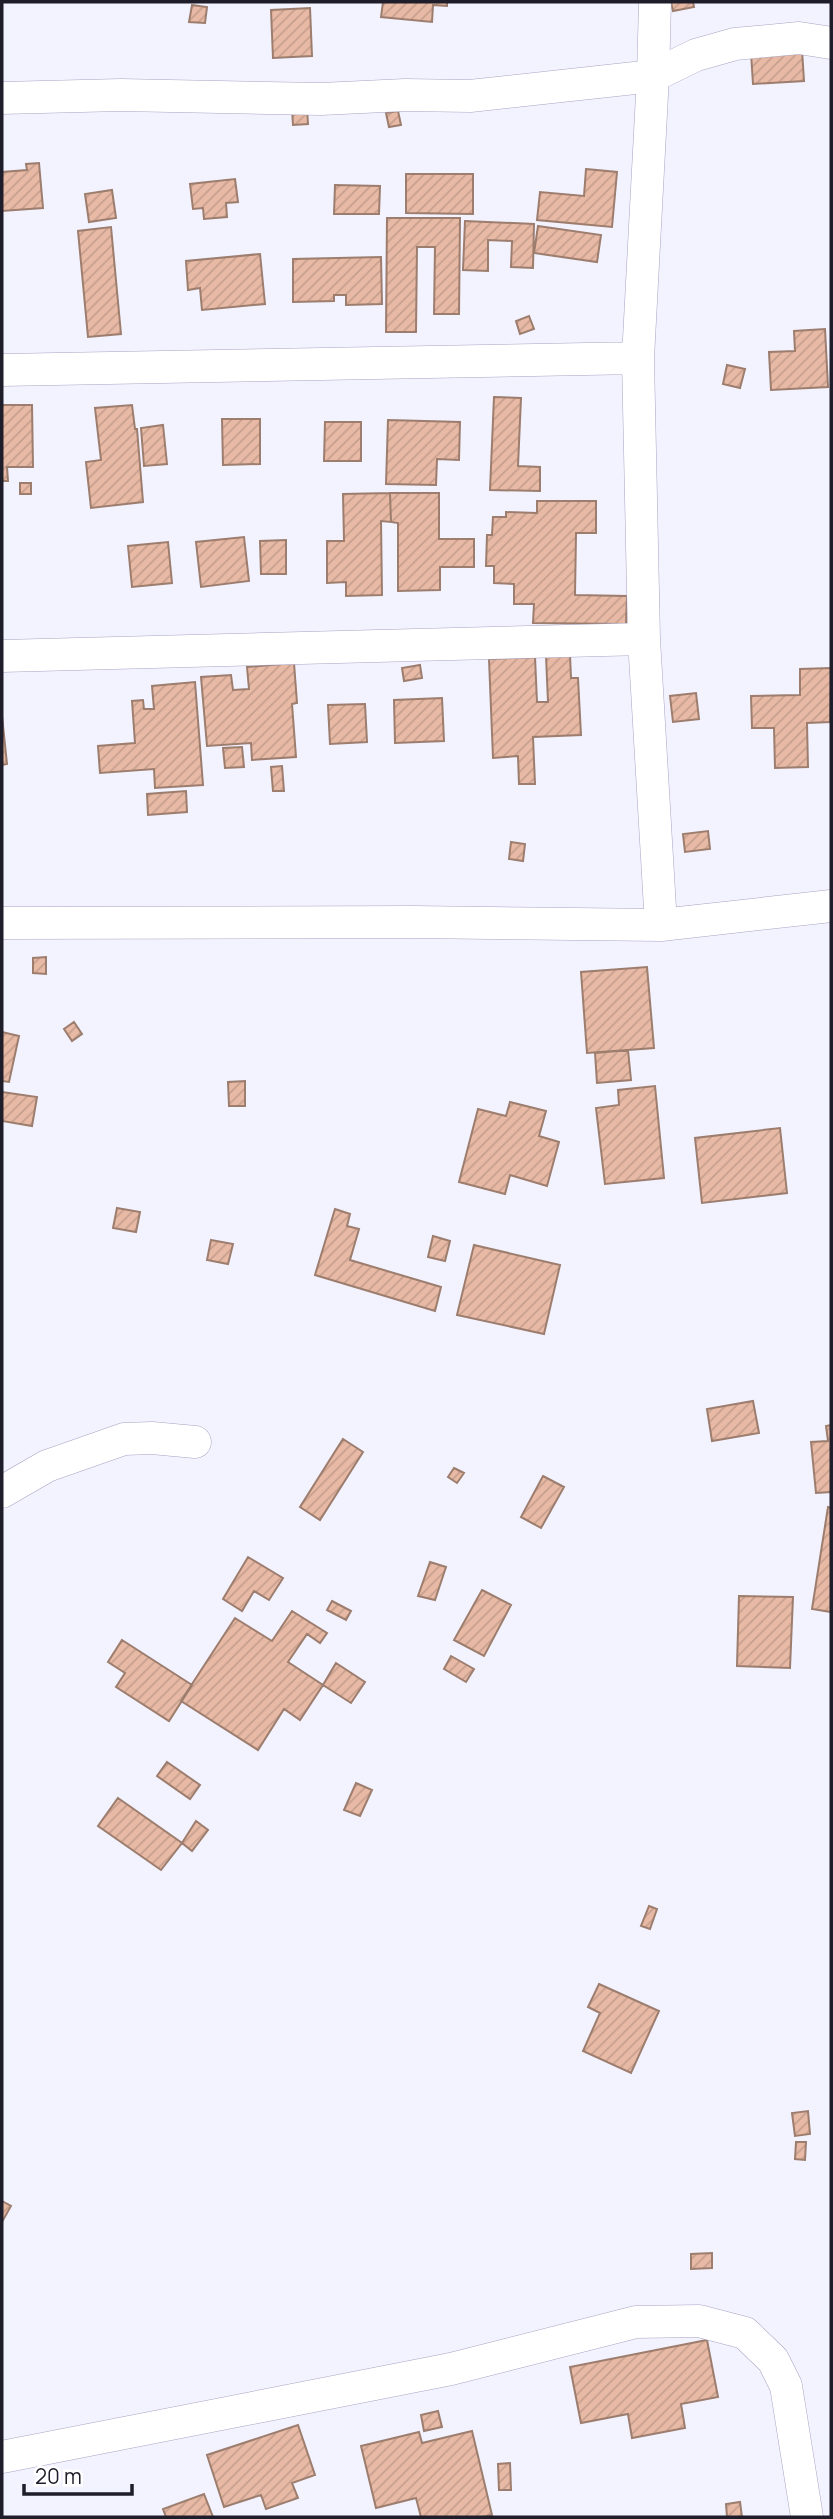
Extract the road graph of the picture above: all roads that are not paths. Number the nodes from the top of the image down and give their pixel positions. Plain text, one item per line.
1 (655, 2) edge
2 (831, 43) edge
3 (653, 76) junction
4 (2, 98) edge
5 (638, 358) junction
6 (2, 370) edge
7 (644, 639) junction
8 (2, 656) edge
9 (831, 906) edge
10 (2, 923) edge
11 (661, 925) junction
12 (195, 1442) dead end
13 (2, 1492) edge
14 (2, 2457) edge
15 (807, 2517) edge

1 - 3 street
2 - 3 street
3 - 4 street
3 - 5 street
5 - 6 street
5 - 7 street
7 - 8 street
7 - 11 street
9 - 11 street
10 - 11 street
12 - 13 street
14 - 15 street

